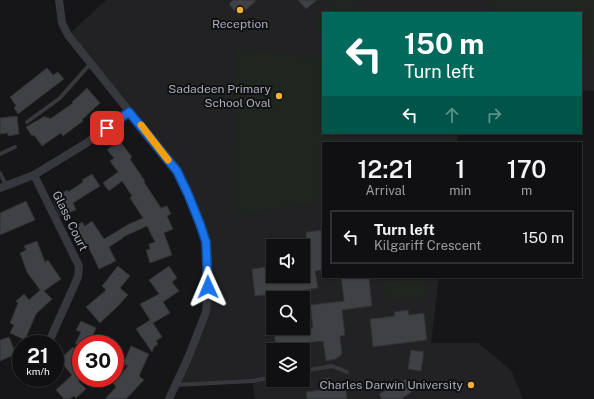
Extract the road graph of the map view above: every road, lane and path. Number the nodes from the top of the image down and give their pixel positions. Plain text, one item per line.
1 (58, 0) edge
2 (91, 63) junction
3 (129, 112) junction
4 (27, 122) dead end
5 (14, 147) dead end
6 (0, 154) edge
7 (0, 173) edge
8 (34, 175) junction
9 (3, 187) edge
10 (52, 335) edge
11 (310, 370) edge
12 (347, 372) dead end
13 (266, 378) edge
14 (175, 385) junction
15 (169, 399) edge

1 - 2 street
2 - 3 street
2 - 4 lane
3 - 8 street
3 - 14 street
5 - 6 lane
7 - 9 lane
8 - 9 street
8 - 10 street, Glass Court
11 - 12 lane
13 - 14 lane
14 - 15 street

